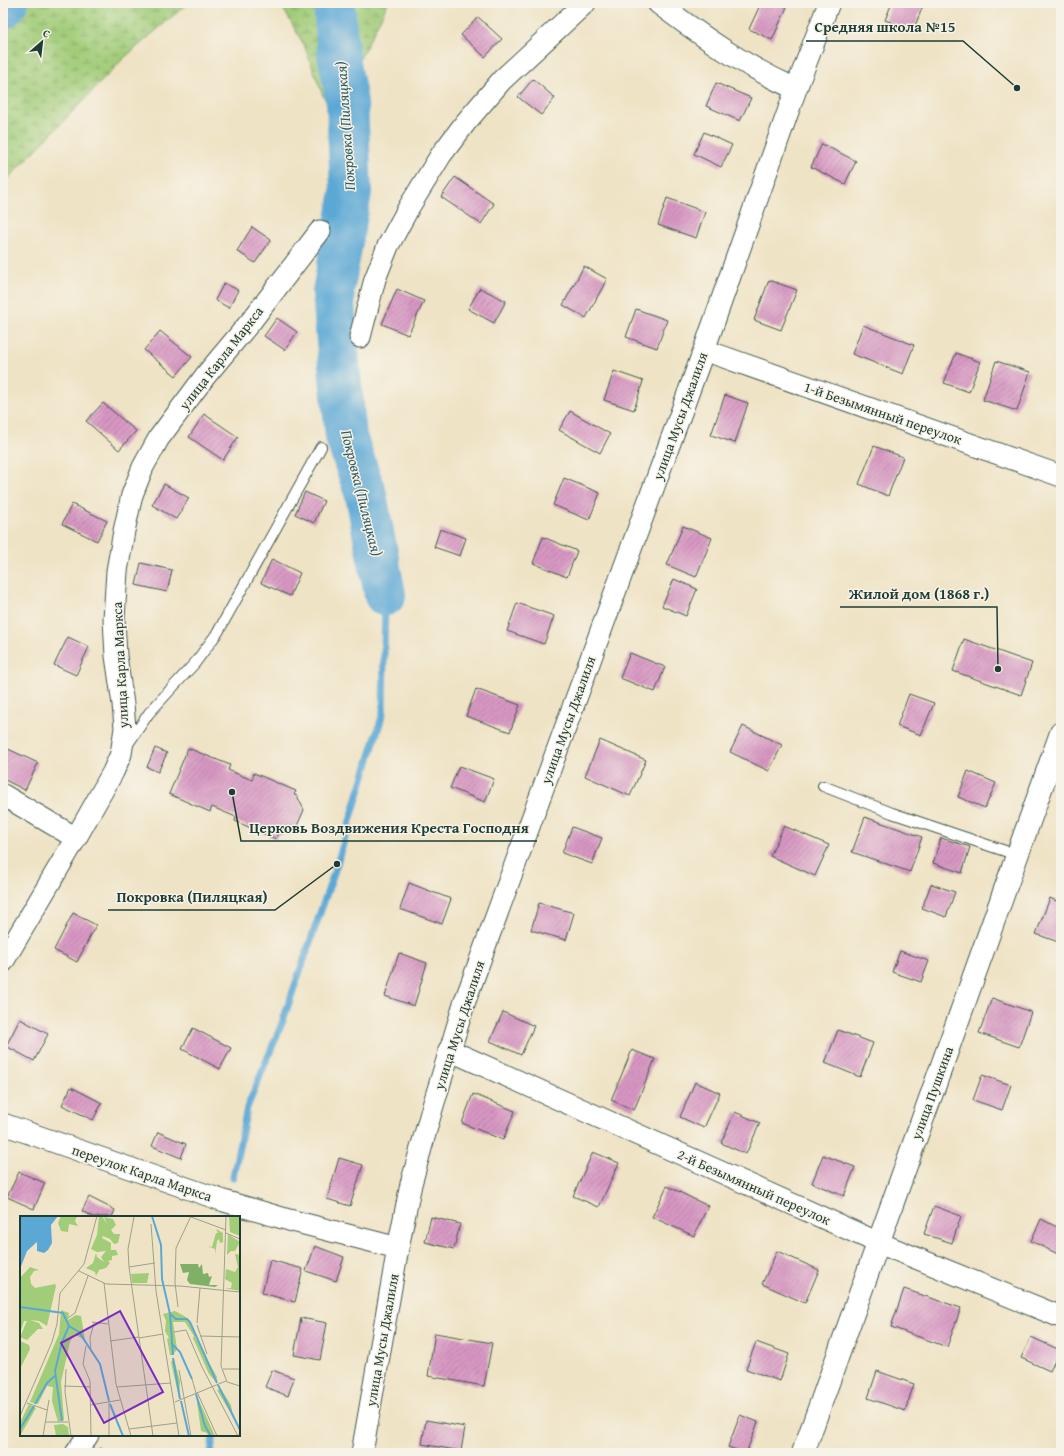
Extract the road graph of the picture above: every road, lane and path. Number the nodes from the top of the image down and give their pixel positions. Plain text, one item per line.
1 (585, 3) edge
2 (658, 3) edge
3 (829, 3) edge
4 (796, 89) junction
5 (320, 231) dead end
6 (360, 337) dead end
7 (704, 350) junction
8 (321, 447) dead end
9 (1061, 476) edge
10 (1061, 733) edge
11 (121, 754) junction
12 (823, 786) dead end
13 (3, 795) edge
14 (76, 838) junction
15 (1017, 855) junction
16 (3, 962) edge
17 (449, 1050) junction
18 (3, 1124) edge
19 (220, 1209) edge
20 (879, 1243) junction
21 (398, 1248) junction
22 (1061, 1317) edge
23 (87, 1436) edge
24 (76, 1453) edge
25 (362, 1453) edge
26 (803, 1453) edge

1 - 6 street
2 - 4 street
3 - 4 street, улица Мусы Джалиля
4 - 7 street, улица Мусы Джалиля
5 - 11 street, улица Карла Маркса
7 - 9 street, 1-й Безымянный переулок
7 - 17 street, улица Мусы Джалиля
8 - 11 lane
10 - 15 street, улица Пушкина
11 - 14 street, улица Карла Маркса
12 - 15 lane
13 - 14 street
14 - 16 street, улица Карла Маркса
15 - 20 street, улица Пушкина
17 - 20 street, 2-й Безымянный переулок
17 - 21 street, улица Мусы Джалиля
18 - 19 street, переулок Карла Маркса
19 - 21 street, переулок Карла Маркса
20 - 22 street, 2-й Безымянный переулок
20 - 26 street, улица Пушкина
21 - 25 street, улица Мусы Джалиля
23 - 24 street

